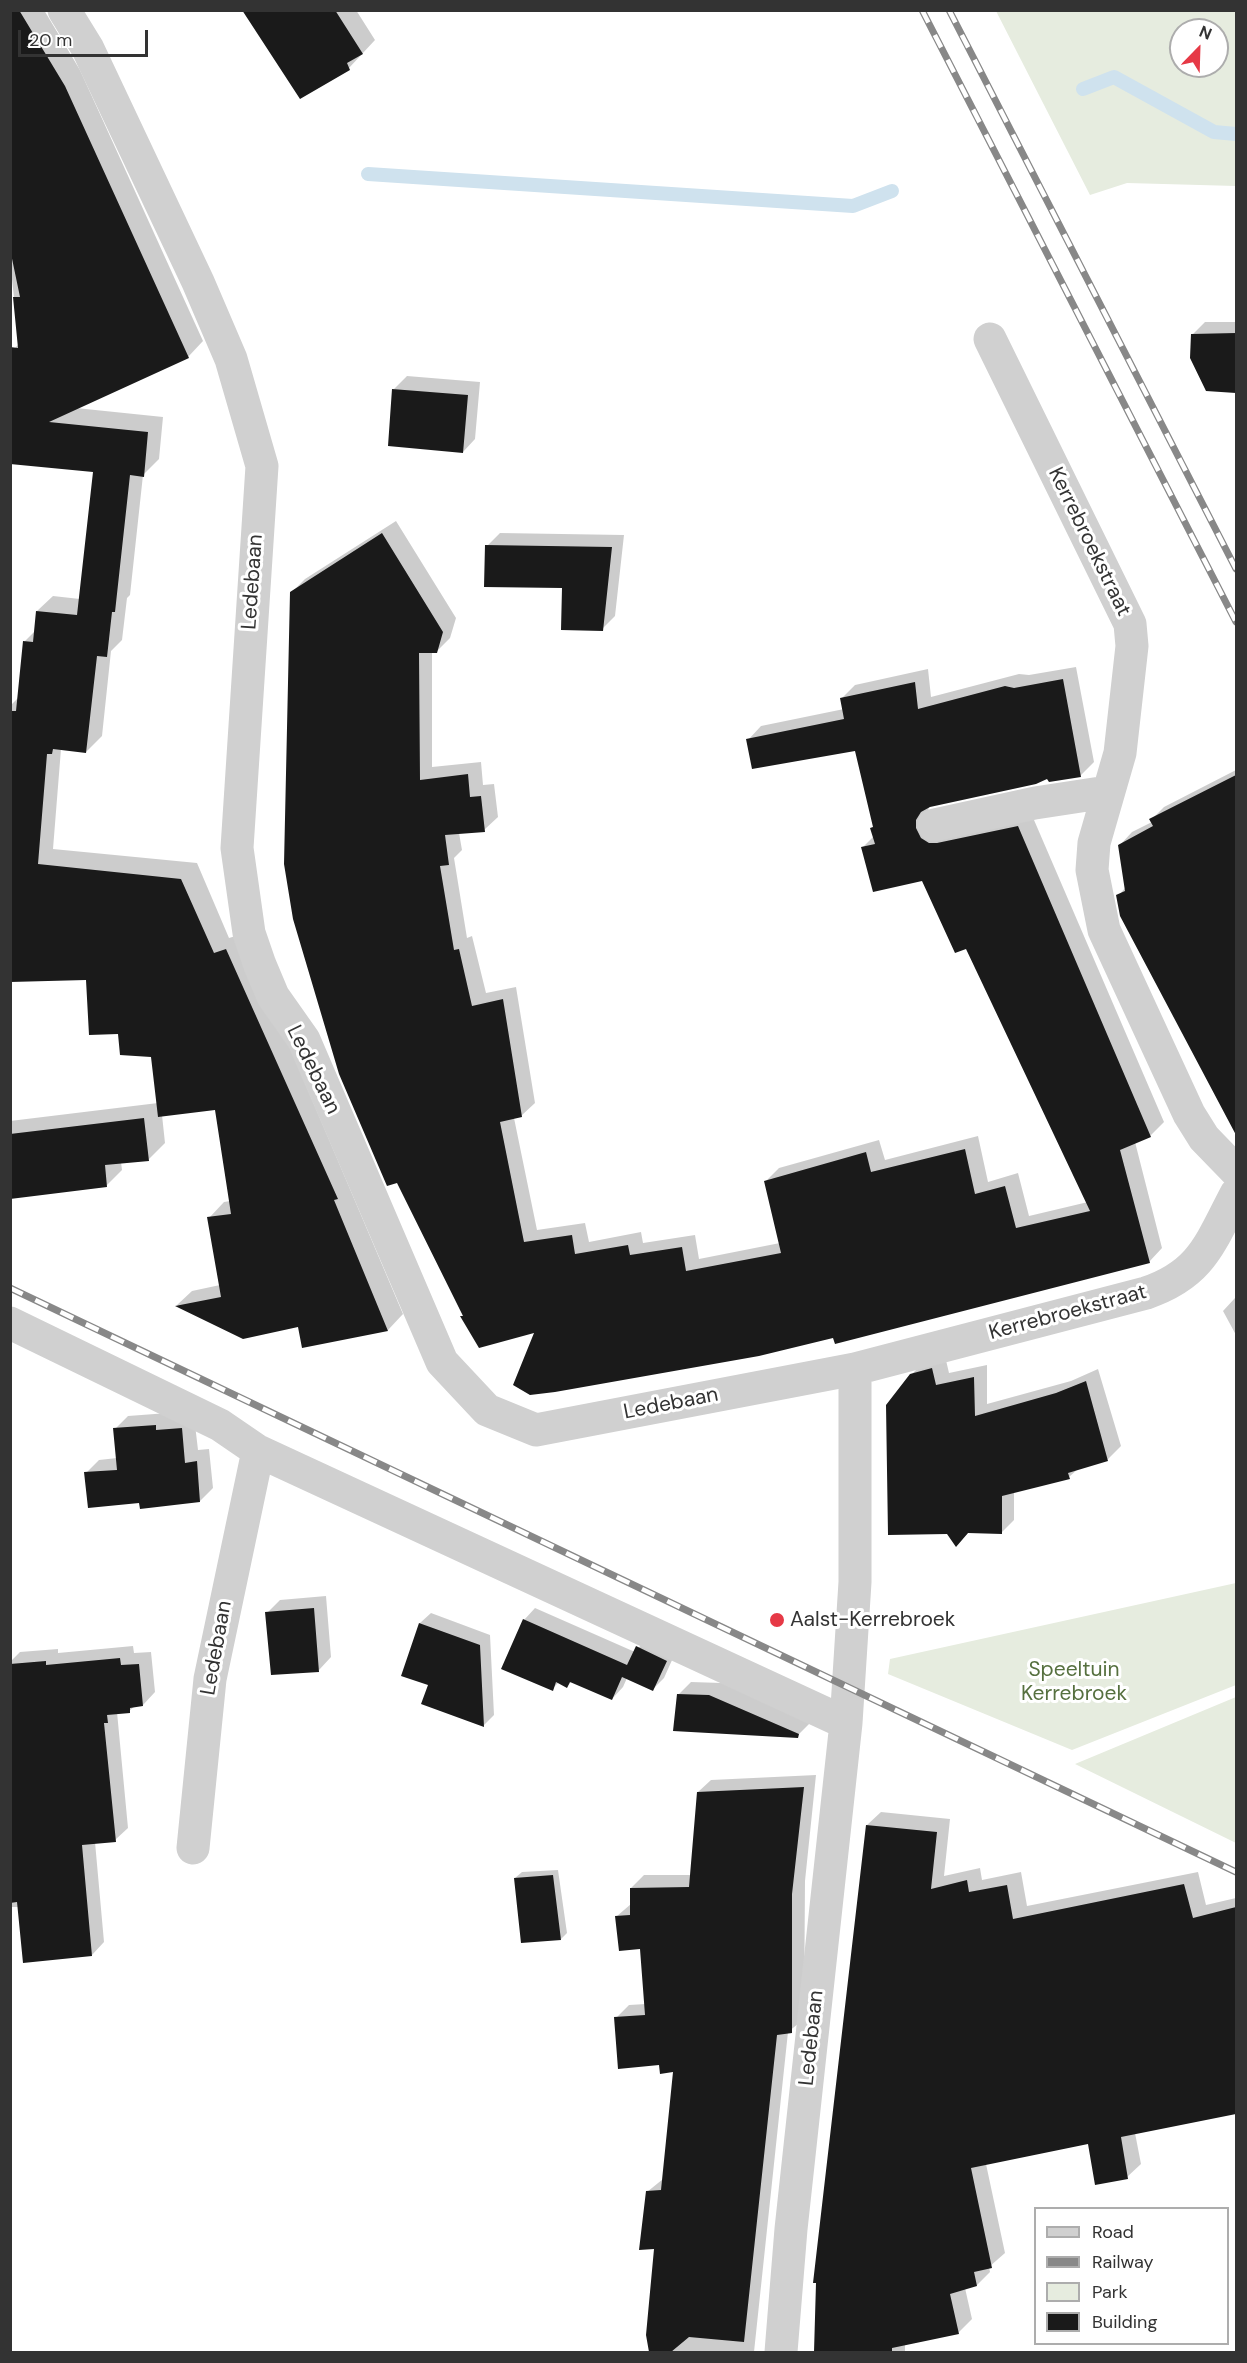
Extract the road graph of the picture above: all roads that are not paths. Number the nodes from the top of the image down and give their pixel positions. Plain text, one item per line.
1 (64, 10) edge
2 (990, 339) dead end
3 (1107, 792) junction
4 (934, 825) dead end
5 (1236, 1171) edge
6 (1236, 1194) edge
7 (10, 1323) edge
8 (855, 1369) junction
9 (258, 1451) junction
10 (846, 1723) junction
11 (194, 1848) dead end
12 (781, 2352) edge

1 - 8 street, Ledebaan
2 - 3 street, Kerrebroekstraat
3 - 4 street
3 - 5 street, Kerrebroekstraat
6 - 8 street, Kerrebroekstraat
7 - 9 street
8 - 10 street, Ledebaan
9 - 10 street
9 - 11 street, Ledebaan
10 - 12 street, Ledebaan

